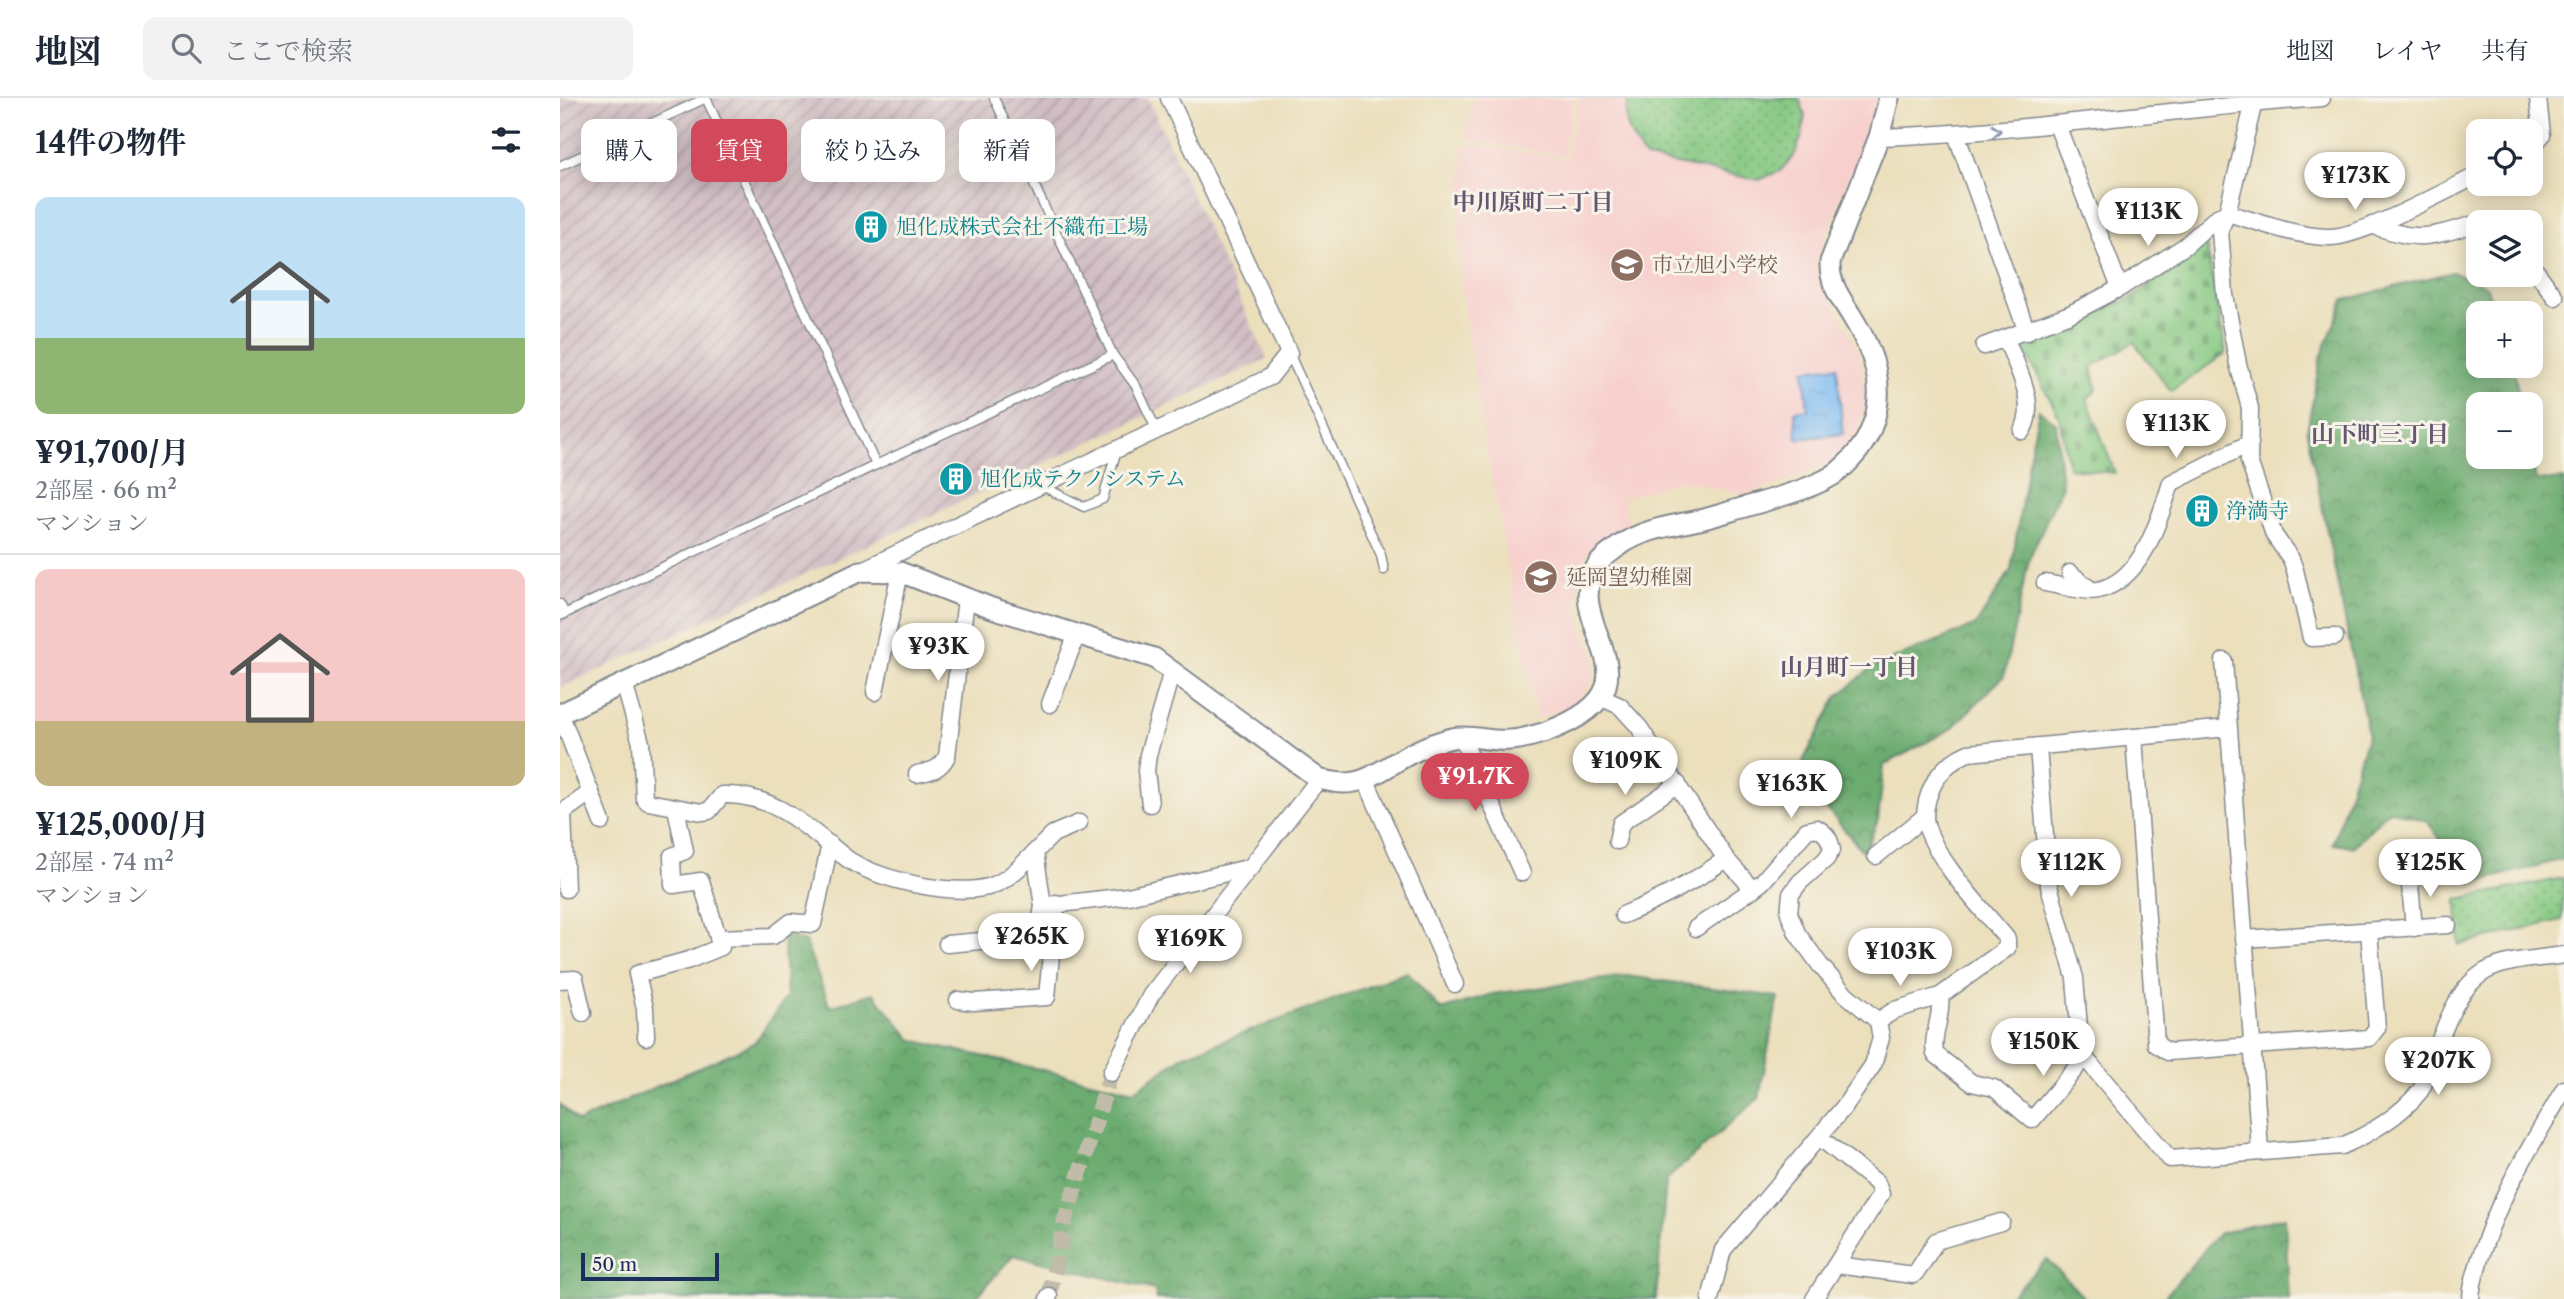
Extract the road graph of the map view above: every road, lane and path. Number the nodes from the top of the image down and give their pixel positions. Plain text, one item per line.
1 (994, 98) edge
2 (1169, 98) edge
3 (1889, 98) edge
4 (2322, 98) edge
5 (2538, 98) edge
6 (2255, 100) edge
7 (2540, 119) edge
8 (2057, 125) junction
9 (1956, 135) junction
10 (1879, 137) junction
11 (560, 166) edge
12 (2466, 181) edge
13 (2227, 213) junction
14 (2372, 225) junction
15 (2466, 226) edge
16 (2543, 281) edge
17 (2120, 288) junction
18 (2554, 297) dead end
19 (2027, 332) junction
20 (2006, 339) junction
21 (1984, 346) dead end
22 (1289, 353) junction
23 (1113, 355) junction
24 (1157, 431) junction
25 (2022, 431) dead end
26 (2250, 443) junction
27 (1117, 449) junction
28 (876, 465) junction
29 (1041, 485) junction
30 (1384, 570) dead end
31 (860, 571) junction
32 (900, 572) junction
33 (2070, 573) dead end
34 (2045, 583) dead end
35 (2092, 590) junction
36 (966, 599) junction
37 (560, 604) edge
38 (562, 615) edge
39 (1077, 634) junction
40 (2335, 637) dead end
41 (2224, 661) dead end
42 (1172, 671) junction
43 (624, 683) junction
44 (875, 692) dead end
45 (1602, 698) junction
46 (1050, 704) dead end
47 (560, 713) edge
48 (2228, 728) junction
49 (2134, 737) junction
50 (1462, 738) junction
51 (2038, 747) junction
52 (916, 774) dead end
53 (1365, 778) junction
54 (1319, 779) junction
55 (1678, 784) junction
56 (591, 792) junction
57 (1150, 804) dead end
58 (676, 808) junction
59 (1925, 816) junction
60 (602, 822) dead end
61 (1079, 823) dead end
62 (1617, 841) dead end
63 (830, 845) junction
64 (1035, 852) junction
65 (1876, 856) dead end
66 (1727, 859) junction
67 (1252, 867) junction
68 (1522, 873) dead end
69 (2409, 874) dead end
70 (566, 889) dead end
71 (1753, 889) junction
72 (1050, 904) junction
73 (1623, 915) dead end
74 (2448, 925) dead end
75 (1696, 928) dead end
76 (2414, 928) junction
77 (2369, 931) junction
78 (718, 938) junction
79 (2244, 939) junction
80 (947, 944) dead end
81 (2564, 955) edge
82 (560, 980) edge
83 (1455, 984) dead end
84 (1940, 996) junction
85 (958, 1000) dead end
86 (583, 1013) dead end
87 (1878, 1021) junction
88 (646, 1037) dead end
89 (2252, 1045) junction
90 (2081, 1053) junction
91 (1111, 1073) tunnel mouth
92 (2564, 1089) edge
93 (1819, 1138) junction
94 (2260, 1150) junction
95 (2001, 1222) dead end
96 (1836, 1265) junction
97 (1710, 1299) edge
98 (1814, 1299) edge
99 (2471, 1299) edge

1 - 23 lane
2 - 22 street
3 - 10 street
4 - 6 street
5 - 7 street
6 - 8 street
6 - 13 street
9 -> 8 street
8 - 17 street
9 - 10 street
9 - 19 street
10 - 45 street
11 - 28 lane
12 - 14 street
13 - 14 street
13 - 17 street
13 - 26 street
14 - 15 street
16 - 18 street
17 - 19 street
19 - 20 street
20 - 21 street
20 - 25 street
22 - 24 street
22 - 30 lane
23 - 24 lane
23 - 28 lane
24 - 27 street
26 - 35 street
26 - 40 street
27 - 29 street
27 - 29 lane
28 - 38 lane
29 - 31 street
31 - 32 street
31 - 43 street
32 - 36 street
32 - 44 street
33 - 35 street
34 - 35 street
36 - 39 street
36 - 52 street
37 - 38 lane
39 - 42 street
39 - 46 street
41 - 48 street
42 - 54 street
42 - 57 street
43 - 47 street
43 - 58 street
45 - 50 street
45 - 55 street
47 - 56 street
48 - 49 street
48 - 79 street
49 - 51 street
49 - 89 street
50 - 53 street
50 - 68 street
51 - 59 street
51 - 90 street
53 - 54 street
53 - 83 street
54 - 67 street
55 - 62 street
55 - 66 street
56 - 60 street
56 - 70 street
58 - 63 street
58 - 78 street
59 - 65 street
59 - 84 street
61 - 64 street
63 - 64 street
63 - 78 street
64 - 72 street
66 - 71 street
66 - 73 street
67 - 72 street
67 - 91 street
69 - 76 street
71 - 75 street
71 - 87 street
72 - 80 street
72 - 85 street
74 - 76 street
76 - 77 street
77 - 79 street
77 - 89 street
78 - 88 street
79 - 89 street
81 - 94 street
82 - 86 street
84 - 87 street
84 - 90 street
87 - 93 street
89 - 94 street
90 - 94 street
92 - 99 street
93 - 96 street
93 - 97 street
95 - 96 street
96 - 98 street

